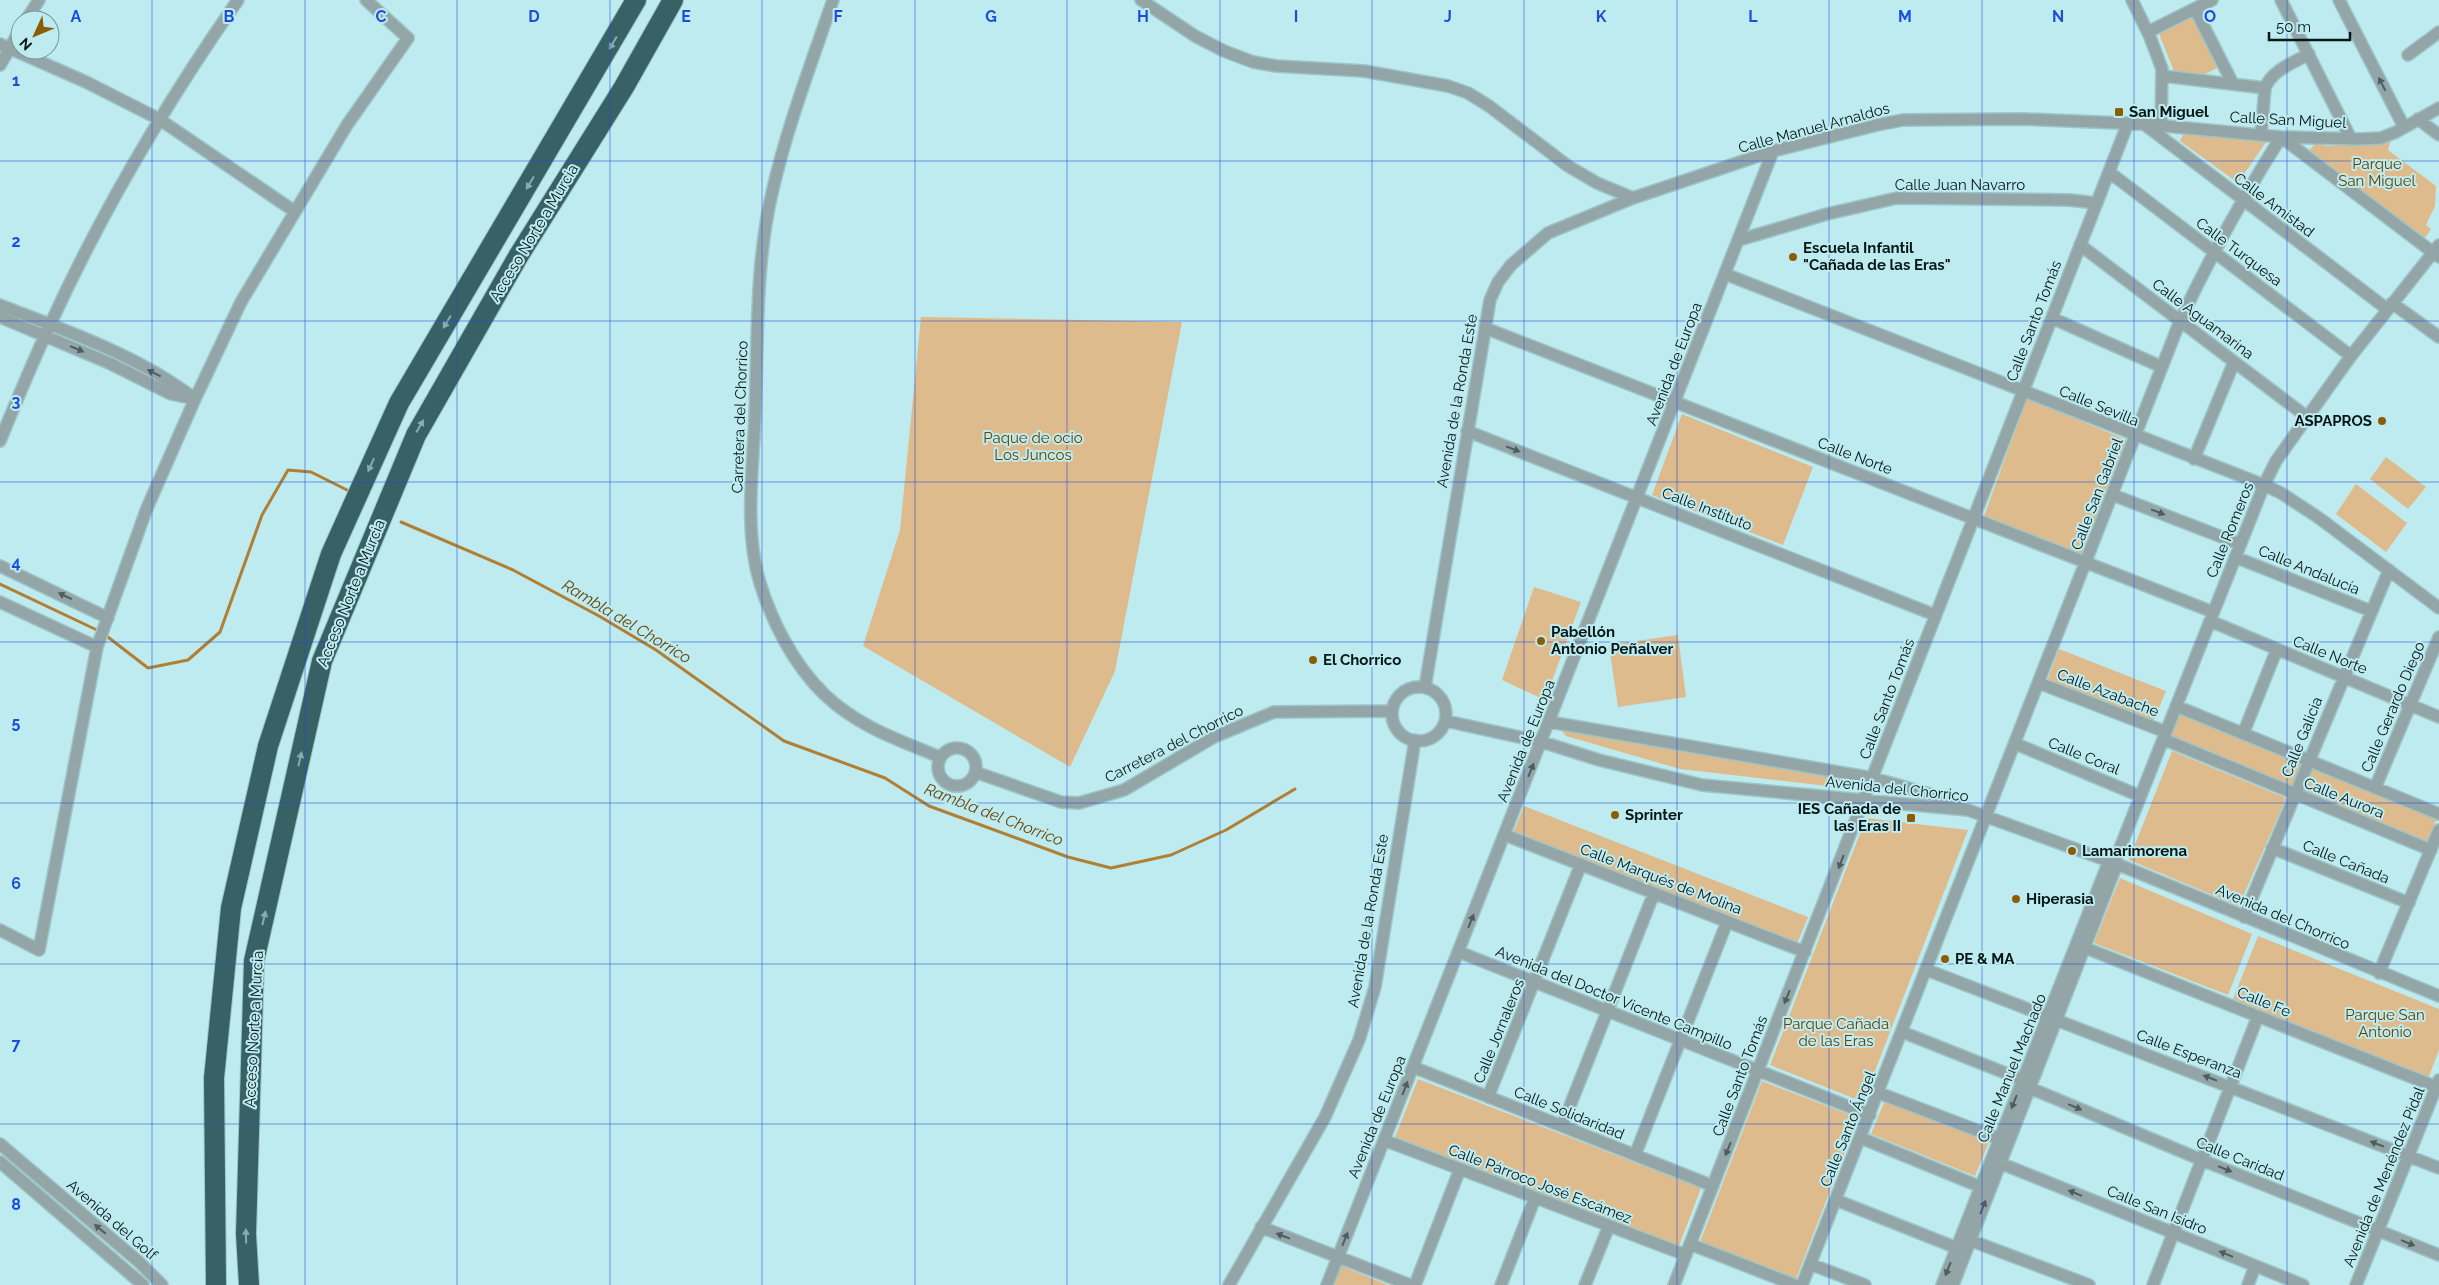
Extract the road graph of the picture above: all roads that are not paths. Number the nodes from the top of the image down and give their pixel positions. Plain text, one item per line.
1 (238, 0) edge
2 (366, 0) edge
3 (636, 0) edge
4 (673, 0) edge
5 (833, 0) edge
6 (1141, 0) edge
7 (2132, 0) edge
8 (2212, 0) edge
9 (2281, 0) edge
10 (2338, 0) edge
11 (2195, 9) junction
12 (2148, 32) junction
13 (2439, 32) edge
14 (5, 46) edge
15 (2308, 54) junction
16 (2408, 55) dead end
17 (0, 65) edge
18 (2163, 76) junction
19 (2234, 84) junction
20 (2264, 88) junction
21 (2439, 108) edge
22 (159, 119) junction
23 (2418, 119) junction
24 (2128, 123) junction
25 (2144, 124) junction
26 (2161, 126) junction
27 (2404, 127) junction
28 (2261, 135) junction
29 (2439, 135) edge
30 (2281, 137) junction
31 (2351, 138) junction
32 (1774, 151) junction
33 (2109, 172) junction
34 (1633, 198) junction
35 (2242, 199) junction
36 (2097, 203) junction
37 (294, 211) junction
38 (1739, 240) junction
39 (2080, 244) junction
40 (2213, 251) junction
41 (2437, 251) edge
42 (1725, 274) junction
43 (0, 305) edge
44 (2389, 306) junction
45 (0, 317) edge
46 (2052, 318) junction
47 (2180, 321) junction
48 (1485, 328) junction
49 (48, 330) junction
50 (2439, 337) edge
51 (2351, 356) junction
52 (2234, 362) junction
53 (2162, 367) junction
54 (2023, 391) junction
55 (195, 399) junction
56 (1675, 402) junction
57 (2307, 417) junction
58 (1467, 431) junction
59 (2135, 436) junction
60 (0, 440) edge
61 (2194, 459) junction
62 (2264, 485) junction
63 (2112, 495) junction
64 (1638, 498) junction
65 (1973, 518) junction
66 (2240, 544) junction
67 (2235, 557) junction
68 (2086, 562) junction
69 (0, 566) edge
70 (2389, 570) junction
71 (0, 602) edge
72 (2439, 608) edge
73 (2371, 611) junction
74 (1935, 615) junction
75 (2212, 617) junction
76 (108, 618) junction
77 (2439, 638) edge
78 (97, 647) junction
79 (2277, 649) junction
80 (2343, 676) junction
81 (2039, 683) junction
82 (1425, 687) junction
83 (2410, 704) junction
84 (2176, 706) junction
85 (1392, 711) junction
86 (2439, 717) edge
87 (1446, 720) junction
88 (1550, 722) junction
89 (2243, 734) junction
90 (2164, 736) junction
91 (1415, 740) junction
92 (1542, 742) junction
93 (2016, 744) junction
94 (940, 757) junction
95 (2308, 761) junction
96 (975, 772) junction
97 (1872, 778) junction
98 (2375, 788) junction
99 (2295, 795) junction
100 (2140, 796) junction
101 (1865, 800) junction
102 (1968, 810) junction
103 (2439, 814) edge
104 (1987, 817) junction
105 (2438, 834) edge
106 (1505, 835) junction
107 (2272, 848) junction
108 (2431, 850) junction
109 (2113, 863) junction
110 (1581, 864) junction
111 (1654, 893) junction
112 (2409, 903) junction
113 (2244, 917) junction
114 (1727, 922) junction
115 (0, 930) edge
116 (2081, 946) junction
117 (1459, 952) junction
118 (1805, 952) junction
119 (1927, 970) junction
120 (2379, 973) junction
121 (1534, 983) junction
122 (2439, 996) edge
123 (1607, 1011) junction
124 (2258, 1016) junction
125 (2052, 1018) junction
126 (1902, 1032) junction
127 (1680, 1040) junction
128 (1413, 1067) junction
129 (1758, 1072) junction
130 (2027, 1084) junction
131 (2438, 1085) edge
132 (2231, 1086) junction
133 (1879, 1093) junction
134 (1488, 1097) junction
135 (1870, 1115) junction
136 (1562, 1126) junction
137 (1861, 1138) junction
138 (2000, 1139) junction
139 (1384, 1140) junction
140 (0, 1144) edge
141 (1635, 1155) junction
142 (2408, 1156) junction
143 (2202, 1160) junction
144 (0, 1162) edge
145 (1996, 1162) junction
146 (2439, 1168) edge
147 (1460, 1169) junction
148 (42, 1180) junction
149 (1713, 1186) junction
150 (1981, 1187) junction
151 (32, 1189) junction
152 (1534, 1198) junction
153 (1836, 1200) junction
154 (1609, 1226) junction
155 (1261, 1227) junction
156 (2378, 1231) junction
157 (2173, 1233) junction
158 (1966, 1238) junction
159 (1690, 1244) junction
160 (1957, 1248) junction
161 (1686, 1255) junction
162 (2439, 1255) edge
163 (1338, 1257) junction
164 (1810, 1264) junction
165 (2255, 1266) junction
166 (143, 1285) edge
167 (162, 1285) edge
168 (216, 1285) edge
169 (249, 1285) edge
170 (1229, 1285) edge
171 (1327, 1285) edge
172 (1410, 1285) edge
173 (1415, 1285) edge
174 (1501, 1285) edge
175 (1585, 1285) edge
176 (1674, 1285) edge
177 (1795, 1285) edge
178 (1802, 1285) edge
179 (1865, 1285) edge
180 (1942, 1285) edge
181 (1953, 1285) edge
182 (2089, 1285) edge
183 (2153, 1285) edge
184 (2248, 1285) edge
185 (2303, 1285) edge
186 (2356, 1285) edge

1 - 22 street
2 - 37 street
3 -> 168 highway, Acceso Norte a Murcia
169 -> 4 highway, Acceso Norte a Murcia
5 - 94 street, Carretera del Chorrico
6 - 34 street
7 - 12 street
8 - 11 street
9 - 15 street
27 -> 10 street
11 - 12 street
11 - 19 street
12 - 18 street
13 - 16 street
14 - 17 street
14 - 22 street
15 - 20 street
15 - 31 street
18 - 19 street
18 - 26 street
19 - 20 street
20 - 28 street
21 - 23 street, Calle San Miguel
22 - 37 street
22 - 49 street
23 - 27 street, Calle San Miguel
23 - 29 street
24 - 25 street, Calle San Miguel
24 - 32 street, Calle Manuel Arnaldos
24 - 33 street, Calle Santo Tomás
25 - 26 street, Calle San Miguel
25 - 35 street, Calle Amistad
26 - 28 street, Calle San Miguel
27 - 31 street, Calle San Miguel
28 - 30 street, Calle San Miguel
30 - 31 street, Calle San Miguel
30 - 35 street, Calle San Gabriel
30 - 41 street
32 - 34 street, Calle Manuel Arnaldos
32 - 38 street, Avenida de Europa
33 - 36 street, Calle Santo Tomás
33 - 40 street, Calle Turquesa
34 - 48 street, Avenida de la Ronda Este
35 - 40 street, Calle San Gabriel
35 - 44 street, Calle Amistad
36 - 38 street, Calle Juan Navarro
36 - 39 street, Calle Santo Tomás
37 - 55 street
38 - 42 street, Avenida de Europa
39 - 46 street, Calle Santo Tomás
39 - 47 street, Calle Aguamarina
40 - 47 street, Calle San Gabriel
40 - 51 street, Calle Turquesa
41 - 44 street, Calle Romeros
42 - 54 street, Calle Sevilla
42 - 56 street, Avenida de Europa
43 - 49 street
44 - 50 street, Calle Amistad
44 - 51 street, Calle Romeros
45 - 49 street
46 - 53 street
46 - 54 street, Calle Santo Tomás
47 - 52 street, Calle Aguamarina
47 - 53 street, Calle San Gabriel
48 - 56 street, Calle Norte
48 - 58 street, Avenida de la Ronda Este
49 - 55 street
49 - 60 street
51 - 57 street, Calle Romeros
52 - 57 street, Calle Aguamarina
52 - 61 street
53 - 59 street, Calle San Gabriel
54 - 59 street, Calle Sevilla
54 - 65 street, Calle Santo Tomás
55 - 76 street
56 - 64 street, Avenida de Europa
56 - 65 street, Calle Norte
57 - 62 street, Calle Romeros
58 -> 64 street, Calle Instituto
58 - 82 street, Avenida de la Ronda Este
59 - 61 street, Calle Sevilla
59 - 63 street, Calle San Gabriel
61 - 62 street, Calle Sevilla
62 - 66 street, Calle Romeros
62 - 70 street, Calle Sevilla
63 -> 66 street
63 - 68 street, Calle San Gabriel
64 - 74 street, Calle Instituto
64 - 88 street, Avenida de Europa
65 - 68 street, Calle Norte
65 - 74 street, Calle Santo Tomás
66 - 67 street, Calle Romeros
67 - 73 street, Calle Andalucía
67 - 75 street, Calle Romeros
68 - 75 street, Calle Norte
68 - 81 street, Calle San Gabriel
76 -> 69 street
70 - 72 street, Calle Sevilla
70 - 73 street, Calle Galicia
71 - 78 street
73 - 80 street, Calle Galicia
74 - 97 street, Calle Santo Tomás
75 - 79 street, Calle Norte
75 - 84 street, Calle Romeros
76 - 78 street
77 - 83 street, Calle Gerardo Diego
78 - 115 street
79 - 80 street, Calle Norte
79 - 89 street
80 - 83 street, Calle Norte
80 - 95 street, Calle Galicia
81 - 90 street, Calle Azabache
81 - 93 street, Calle San Gabriel
82 - 85 street
82 - 87 street
83 - 86 street, Calle Norte
83 - 98 street, Calle Gerardo Diego
84 - 89 street, Calle Aurora
84 - 90 street, Calle Romeros
85 - 91 street
85 - 96 street, Carretera del Chorrico
87 - 91 street
87 - 92 street, Avenida del Chorrico
88 - 92 street, Avenida de Europa
88 - 97 street, Avenida del Chorrico
89 - 95 street, Calle Aurora
90 - 99 street, Calle Aurora
90 - 100 street, Calle Romeros
91 - 155 street, Avenida de la Ronda Este
92 - 101 street, Avenida del Chorrico
106 -> 92 street, Avenida de Europa
93 - 100 street, Calle Coral
93 - 104 street, Calle San Gabriel
94 - 96 street
94 - 96 street
95 - 98 street, Calle Aurora
95 - 99 street, Calle Galicia
97 - 101 street, Calle Santo Tomás
97 - 102 street, Avenida del Chorrico
98 - 103 street, Calle Aurora
99 - 107 street, Calle Galicia
99 - 108 street, Calle Aurora
100 - 109 street, Calle Romeros
101 - 102 street, Avenida del Chorrico
101 -> 118 street, Calle Santo Tomás
102 - 104 street, Avenida del Chorrico
104 - 109 street, Avenida del Chorrico
104 - 119 street, Calle Santo Ángel
105 - 108 street
106 - 110 street, Calle Marqués de Molina
117 -> 106 street, Avenida de Europa
107 - 112 street, Calle Cañada
107 - 113 street, Calle Galicia
108 - 112 street
109 - 113 street, Avenida del Chorrico
109 - 116 street, Calle Manuel Machado
110 - 111 street, Calle Marqués de Molina
110 - 121 street, Calle Jornaleros
111 - 114 street, Calle Marqués de Molina
111 - 123 street
112 - 120 street
113 - 120 street, Avenida del Chorrico
114 - 118 street, Calle Marqués de Molina
114 - 127 street
116 - 124 street, Calle Fe
116 - 125 street, Calle Manuel Machado
117 - 121 street, Avenida del Doctor Vicente Campillo
117 - 128 street, Avenida de Europa
118 -> 129 street, Calle Santo Tomás
119 - 125 street, Calle Esperanza
119 - 126 street, Calle Santo Ángel
120 - 122 street, Avenida del Chorrico
121 - 123 street, Avenida del Doctor Vicente Campillo
121 - 134 street, Calle Jornaleros
123 - 127 street, Avenida del Doctor Vicente Campillo
123 - 136 street
124 - 131 street, Calle Fe
124 - 132 street
125 - 130 street, Calle Manuel Machado
132 -> 125 street, Calle Esperanza
126 - 130 street, Calle Caridad
126 - 133 street, Calle Santo Ángel
127 - 129 street, Avenida del Doctor Vicente Campillo
127 - 141 street
128 - 134 street, Calle Solidaridad
139 -> 128 street, Avenida de Europa
129 - 135 street, Avenida del Doctor Vicente Campillo
129 -> 149 street, Calle Santo Tomás
130 -> 138 street, Calle Manuel Machado
130 -> 143 street, Calle Caridad
130 - 145 street, Calle Manuel Machado
131 - 142 street, Avenida de Menéndez Pidal
142 -> 132 street, Calle Esperanza
132 - 143 street
133 - 135 street, Calle Santo Ángel
133 - 138 street
134 - 136 street, Calle Solidaridad
135 - 137 street, Calle Santo Ángel
136 - 141 street, Calle Solidaridad
137 - 150 street
137 - 153 street, Calle Santo Ángel
138 - 145 street, Calle Manuel Machado
139 - 147 street, Calle Párroco José Escámez
163 -> 139 street, Avenida de Europa
140 - 148 street, Avenida del Golf
141 - 149 street, Calle Solidaridad
142 - 146 street, Calle Esperanza
142 - 156 street, Avenida de Menéndez Pidal
143 -> 156 street, Calle Caridad
143 - 157 street
144 - 151 street, Avenida del Golf
145 - 150 street, Calle Manuel Machado
157 -> 145 street, Calle San Isidro
158 -> 145 street, Calle Manuel Machado
147 - 152 street, Calle Párroco José Escámez
147 - 173 street
148 - 151 street
167 -> 148 street, Avenida del Golf
149 - 159 street, Calle Santo Tomás
150 - 158 street, Calle Manuel Machado
151 - 166 street, Avenida del Golf
152 - 154 street, Calle Párroco José Escámez
152 - 174 street
153 - 160 street
153 - 164 street, Calle Santo Ángel
154 - 161 street, Calle Párroco José Escámez
154 - 175 street
163 -> 155 street
155 - 170 street, Avenida de la Ronda Este
156 -> 162 street, Calle Caridad
156 - 186 street, Avenida de Menéndez Pidal
165 -> 157 street, Calle San Isidro
157 - 183 street
158 - 160 street, Calle Manuel Machado
158 - 181 street, Calle Manuel Machado
158 - 182 street
159 - 161 street, Calle Santo Tomás
159 - 177 street
160 -> 180 street, Calle Manuel Machado
161 - 176 street, Calle Santo Tomás
163 - 171 street, Avenida de Europa
163 - 172 street
164 - 178 street, Calle Santo Ángel
164 - 179 street
165 - 184 street
165 - 185 street, Calle San Isidro

